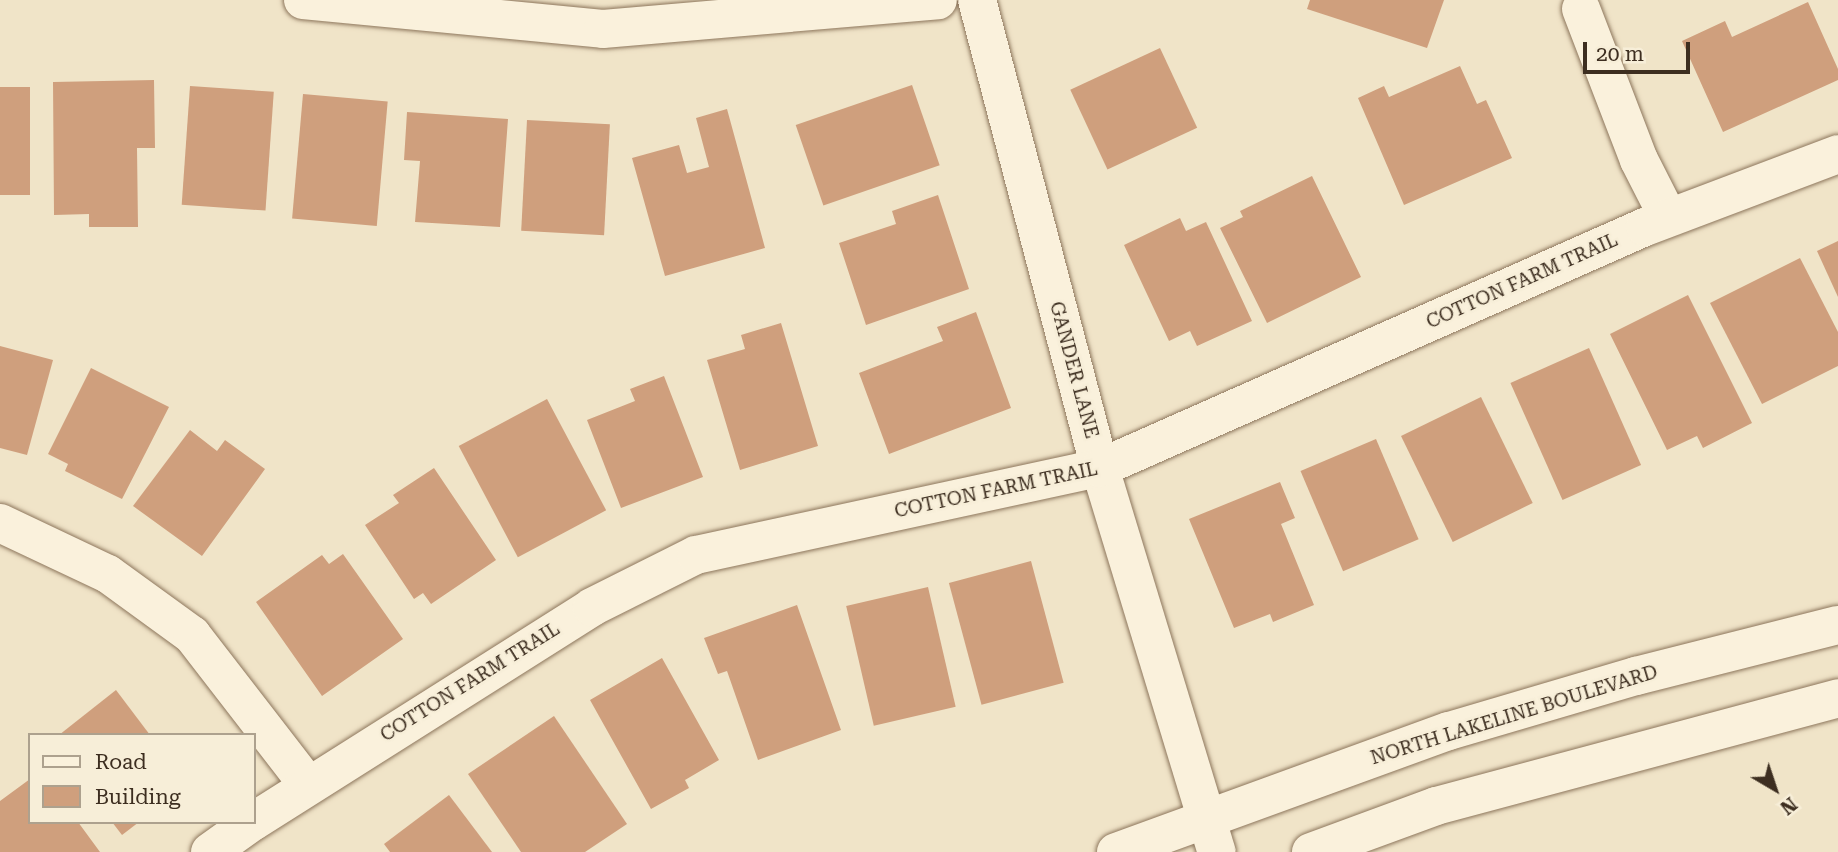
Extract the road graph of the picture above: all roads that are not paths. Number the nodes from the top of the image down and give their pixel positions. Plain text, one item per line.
1 (303, 0) edge
2 (938, 0) edge
3 (978, 0) edge
4 (1581, 9) dead end
5 (1838, 154) edge
6 (1668, 217) junction
7 (1100, 468) junction
8 (0, 523) edge
9 (1838, 625) edge
10 (1838, 698) edge
11 (307, 784) junction
12 (256, 820) edge
13 (250, 824) edge
14 (1212, 835) edge
15 (210, 852) edge
16 (1116, 852) edge
17 (1311, 852) edge

1 - 2 street
3 - 7 street, GANDER LANE
4 - 6 street
5 - 6 street, COTTON FARM TRAIL
6 - 7 street, COTTON FARM TRAIL
7 - 11 street, COTTON FARM TRAIL
7 - 14 street, GANDER LANE
8 - 11 street
9 - 14 street, NORTH LAKELINE BOULEVARD
10 - 17 street
11 - 12 street, COTTON FARM TRAIL
13 - 15 street, COTTON FARM TRAIL
14 - 16 street, NORTH LAKELINE BOULEVARD

